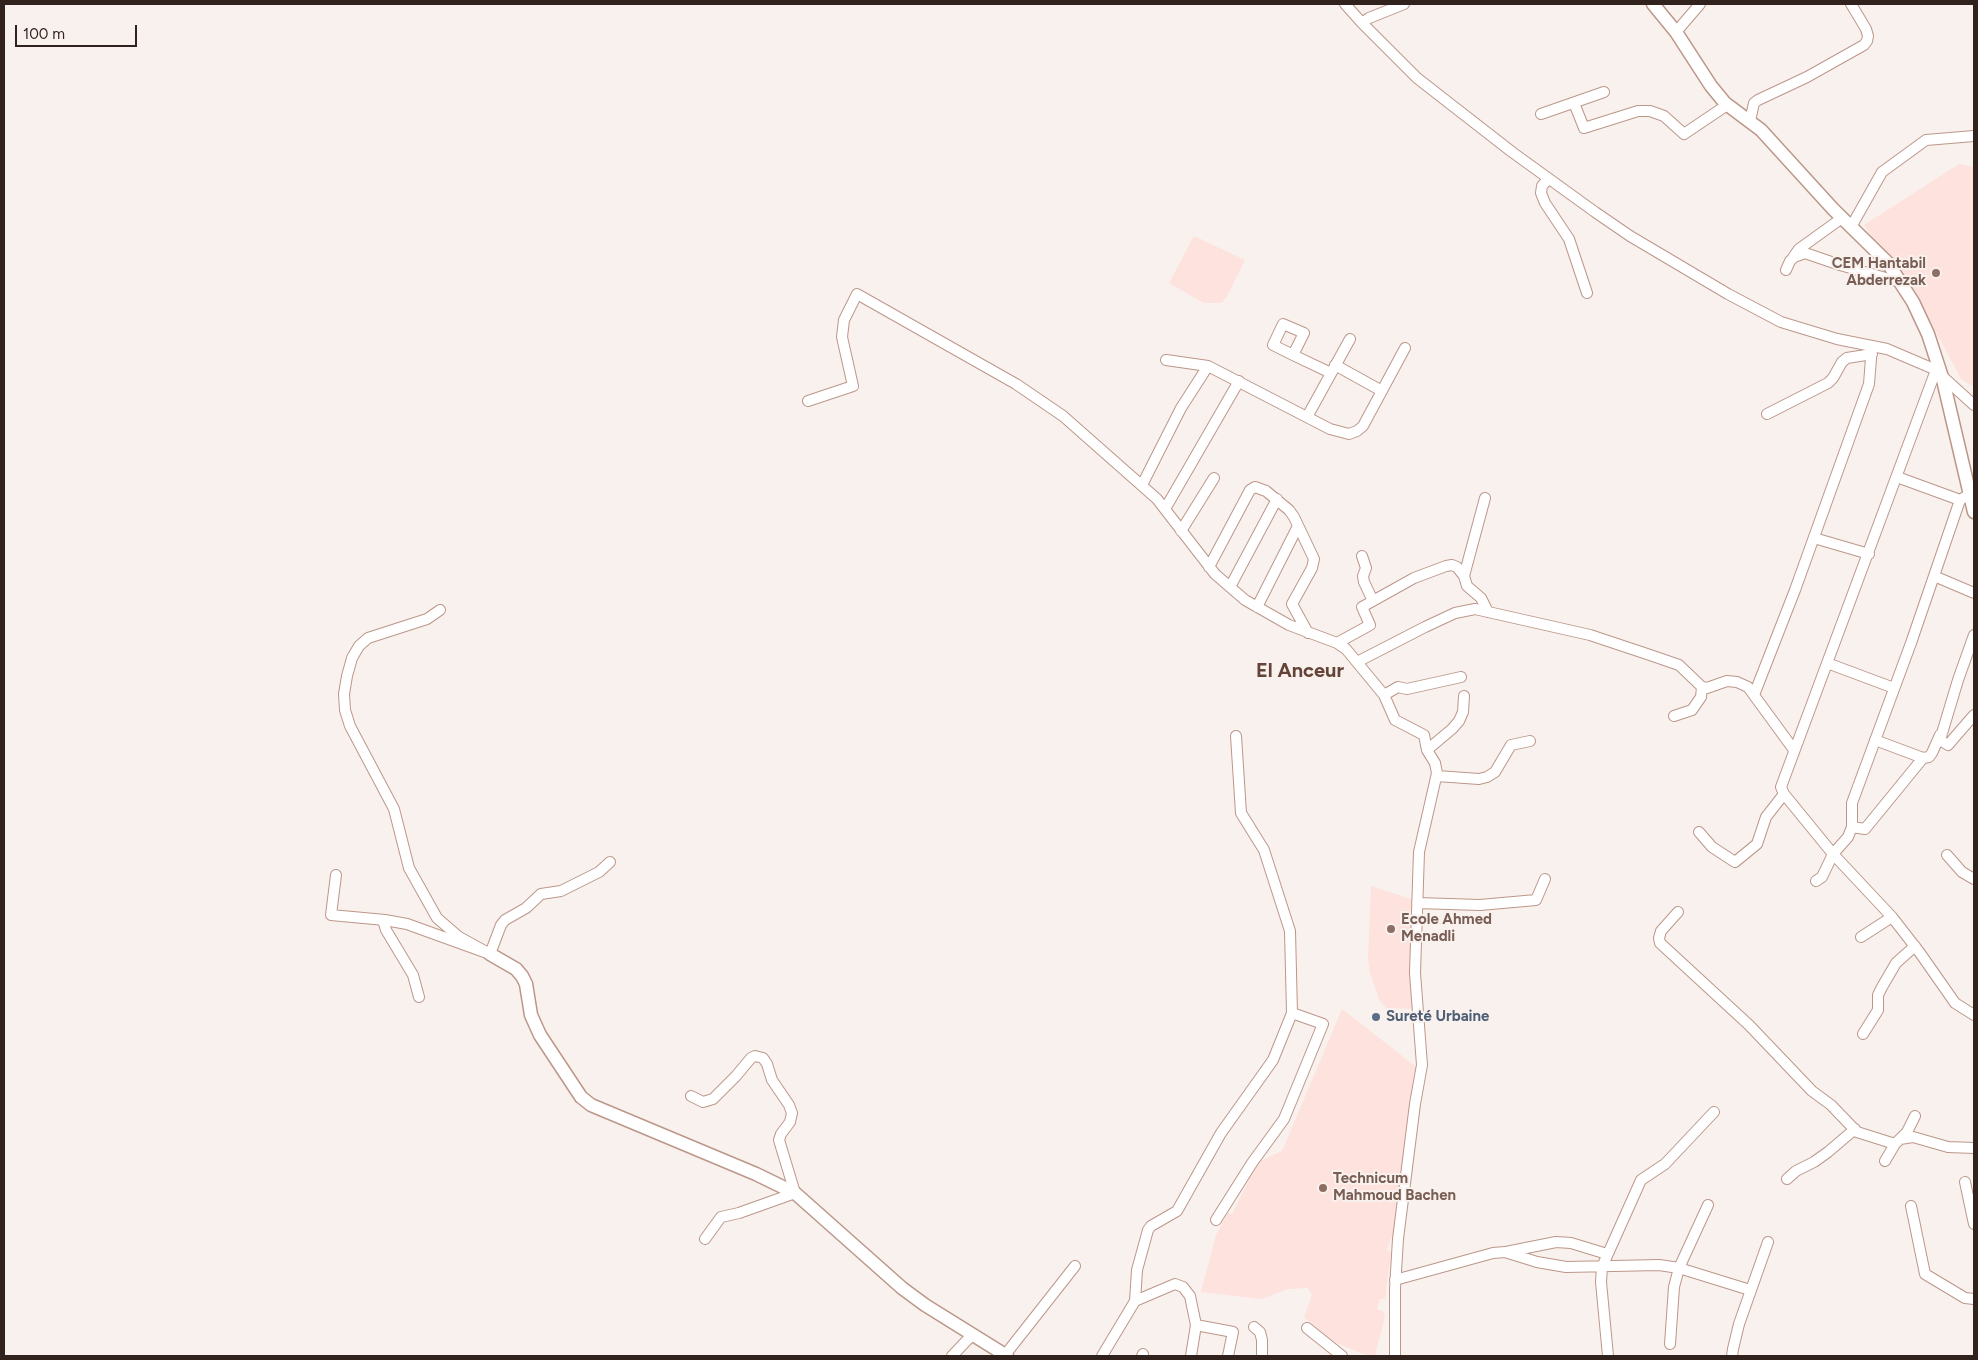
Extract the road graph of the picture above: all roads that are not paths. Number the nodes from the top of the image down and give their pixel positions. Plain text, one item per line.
1 (1345, 4) edge
2 (1404, 4) edge
3 (1700, 4) edge
4 (1851, 4) edge
5 (1655, 5) edge
6 (1362, 23) junction
7 (1676, 32) junction
8 (1604, 92) dead end
9 (1574, 103) junction
10 (1727, 105) junction
11 (1542, 114) dead end
12 (1750, 122) junction
13 (1974, 136) edge
14 (1548, 179) junction
15 (1847, 222) junction
16 (1794, 257) junction
17 (1786, 270) dead end
18 (1900, 282) junction
19 (1587, 294) dead end
20 (1350, 339) dead end
21 (1405, 348) dead end
22 (1872, 350) junction
23 (1294, 355) dead end
24 (1166, 360) dead end
25 (1208, 366) junction
26 (1333, 369) junction
27 (1940, 373) junction
28 (1239, 381) junction
29 (1382, 391) junction
30 (808, 402) dead end
31 (1974, 405) edge
32 (1767, 414) dead end
33 (1307, 416) junction
34 (1897, 477) junction
35 (1214, 478) dead end
36 (1142, 485) junction
37 (1965, 497) junction
38 (1485, 498) dead end
39 (1277, 499) junction
40 (1165, 509) junction
41 (1974, 512) edge
42 (1298, 526) junction
43 (1182, 531) junction
44 (1814, 538) junction
45 (1869, 554) junction
46 (1362, 556) dead end
47 (1209, 567) junction
48 (1464, 576) junction
49 (1934, 576) junction
50 (1230, 587) junction
51 (1974, 593) edge
52 (1372, 601) junction
53 (1257, 607) junction
54 (440, 610) dead end
55 (1488, 612) junction
56 (1308, 633) junction
57 (1974, 635) edge
58 (1337, 643) junction
59 (1357, 662) junction
60 (1828, 663) junction
61 (1461, 677) dead end
62 (1702, 687) junction
63 (1894, 688) junction
64 (1384, 695) junction
65 (1754, 695) junction
66 (1464, 696) dead end
67 (1974, 715) edge
68 (1674, 716) dead end
69 (1940, 735) junction
70 (1236, 736) dead end
71 (1875, 740) junction
72 (1530, 741) dead end
73 (1427, 750) junction
74 (1794, 750) junction
75 (1923, 758) junction
76 (1437, 776) junction
77 (1784, 794) junction
78 (1852, 827) junction
79 (1699, 832) dead end
80 (1833, 854) junction
81 (1947, 856) dead end
82 (610, 862) dead end
83 (336, 875) dead end
84 (1545, 879) dead end
85 (1974, 879) edge
86 (1816, 881) dead end
87 (1417, 903) junction
88 (1678, 912) dead end
89 (1892, 917) junction
90 (383, 920) junction
91 (1861, 937) dead end
92 (1915, 946) junction
93 (490, 954) junction
94 (419, 997) dead end
95 (1292, 1013) junction
96 (1974, 1015) edge
97 (1864, 1034) dead end
98 (691, 1096) dead end
99 (1714, 1112) dead end
100 (1915, 1116) dead end
101 (1855, 1129) junction
102 (1897, 1142) junction
103 (1974, 1148) edge
104 (1885, 1160) dead end
105 (1787, 1179) dead end
106 (1965, 1182) dead end
107 (795, 1193) junction
108 (1708, 1204) dead end
109 (1911, 1206) dead end
110 (1216, 1220) dead end
111 (1974, 1224) edge
112 (705, 1239) dead end
113 (1768, 1242) dead end
114 (1505, 1252) junction
115 (1607, 1254) junction
116 (1075, 1266) dead end
117 (1602, 1266) junction
118 (1679, 1268) junction
119 (1395, 1280) junction
120 (1750, 1290) junction
121 (1974, 1299) edge
122 (1135, 1302) junction
123 (1196, 1325) junction
124 (1254, 1327) dead end
125 (1307, 1328) dead end
126 (972, 1335) junction
127 (1670, 1344) dead end
128 (1394, 1352) edge
129 (952, 1356) edge
130 (1006, 1356) edge
131 (1102, 1356) edge
132 (1191, 1356) edge
133 (1228, 1356) edge
134 (1262, 1356) edge
135 (1342, 1356) edge
136 (1385, 1356) edge
137 (1608, 1356) edge
138 (1732, 1356) edge

1 - 6 street
2 - 6 street
3 - 7 street
4 - 12 street
5 - 7 street
6 - 14 street
7 - 10 street
8 - 9 street
9 - 10 street
9 - 11 street
10 - 12 street
12 - 15 street
13 - 15 street
14 - 19 street
14 - 22 street
15 - 16 street
15 - 18 street
16 - 17 street
16 - 18 street
18 - 27 street
20 - 26 street
21 - 29 street
22 - 27 street
22 - 32 street
22 - 44 street
23 - 26 street
24 - 25 street
25 - 28 street
25 - 36 street
26 - 29 street
26 - 33 street
27 - 31 street
27 - 34 street
27 - 37 street
28 - 33 street
28 - 40 street
29 - 33 street
30 - 36 street
34 - 37 street
34 - 45 street
35 - 43 street
36 - 40 street
37 - 41 street
37 - 49 street
38 - 48 street
39 - 42 street
39 - 47 street
39 - 50 street
40 - 43 street
42 - 53 street
42 - 56 street
43 - 47 street
44 - 45 street
44 - 65 street
45 - 60 street
46 - 52 street
47 - 50 street
48 - 52 street
48 - 55 street
49 - 51 street
49 - 63 street
50 - 53 street
52 - 58 street
53 - 56 street
54 - 93 street
55 - 59 street
55 - 62 street
56 - 58 street
57 - 69 street
58 - 59 street
59 - 64 street
60 - 63 street
60 - 74 street
61 - 64 street
62 - 65 street
62 - 68 street
63 - 71 street
64 - 73 street
65 - 74 street
66 - 73 street
67 - 69 street
69 - 75 street
70 - 95 street
71 - 75 street
71 - 78 street
72 - 76 street
73 - 76 street
74 - 77 street
75 - 78 street
76 - 87 street
77 - 79 street
77 - 80 street
78 - 80 street
80 - 86 street
80 - 89 street
81 - 85 street
82 - 93 street
83 - 90 street
84 - 87 street
87 - 119 street
88 - 101 street
89 - 91 street
89 - 92 street
90 - 93 street
90 - 94 street
92 - 96 street
92 - 97 street
93 - 107 street
95 - 110 street
95 - 122 street
98 - 107 street
99 - 115 street
100 - 102 street
101 - 102 street
101 - 105 street
102 - 103 street
102 - 104 street
106 - 111 street
107 - 112 street
107 - 126 street
108 - 118 street
109 - 121 street
113 - 120 street
114 - 115 street
114 - 117 street
114 - 119 street
115 - 117 street
116 - 130 street
117 - 118 street
117 - 137 street
118 - 120 street
118 - 127 street
119 - 128 street
120 - 138 street
122 - 123 street
122 - 131 street
123 - 132 street
123 - 133 street
124 - 134 street
125 - 135 street
126 - 129 street
126 - 130 street
128 - 136 street

